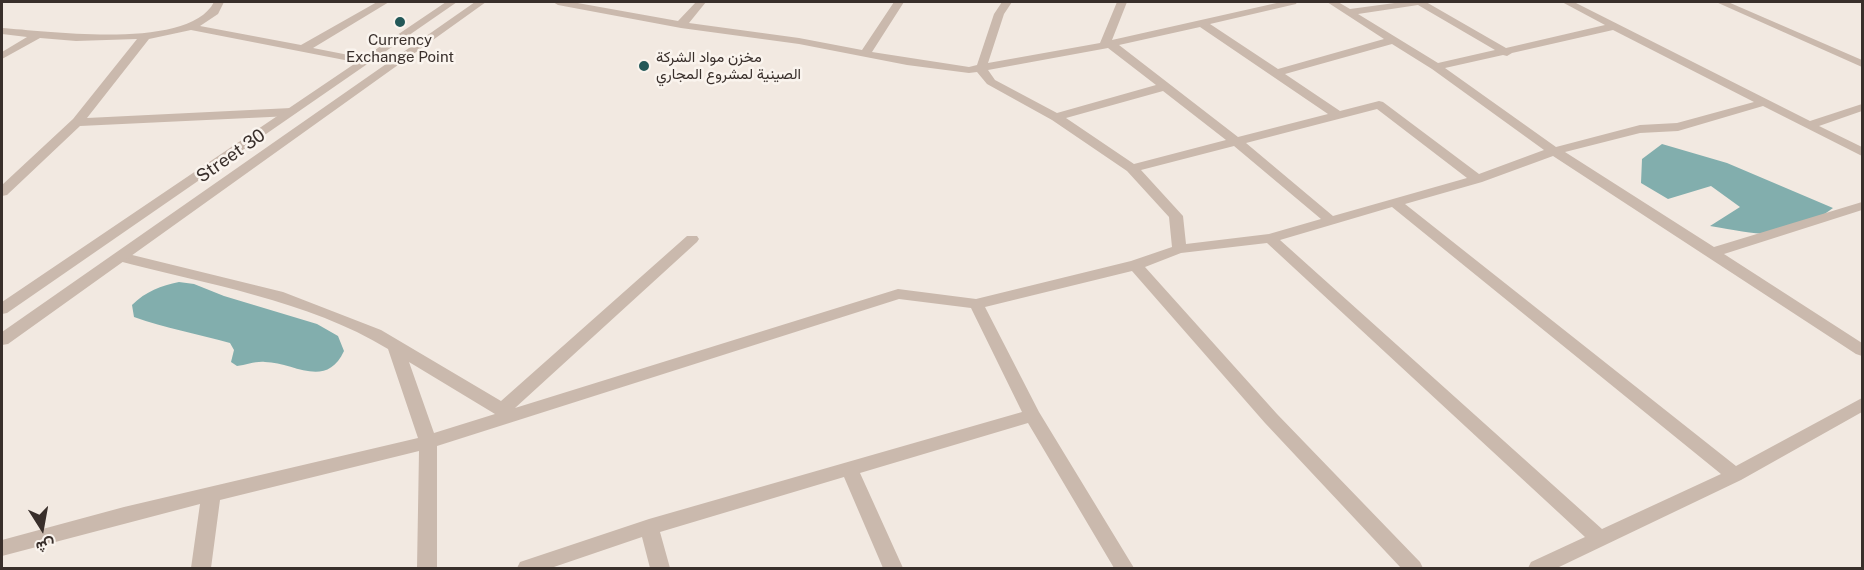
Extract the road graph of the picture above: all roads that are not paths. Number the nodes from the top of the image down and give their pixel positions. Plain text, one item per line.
1 (219, 2) edge
2 (384, 2) edge
3 (447, 2) edge
4 (481, 2) edge
5 (558, 2) edge
6 (701, 2) edge
7 (899, 2) edge
8 (1007, 2) edge
9 (1122, 2) edge
10 (1292, 2) edge
11 (1332, 2) edge
12 (1420, 2) edge
13 (1567, 2) edge
14 (1721, 2) edge
15 (1351, 12) junction
16 (1203, 24) junction
17 (681, 25) junction
18 (1616, 26) junction
19 (191, 27) junction
20 (2, 31) edge
21 (39, 34) junction
22 (145, 36) junction
23 (1394, 40) junction
24 (1108, 45) junction
25 (303, 49) junction
26 (866, 52) junction
27 (1507, 53) junction
28 (2, 56) edge
29 (365, 61) junction
30 (1863, 64) edge
31 (1436, 68) junction
32 (981, 69) junction
33 (1274, 74) junction
34 (1163, 87) junction
35 (1764, 102) junction
36 (1863, 107) edge
37 (291, 112) junction
38 (1337, 115) junction
39 (1056, 117) junction
40 (77, 122) junction
41 (1809, 125) junction
42 (1235, 143) junction
43 (1554, 151) junction
44 (1863, 152) edge
45 (1132, 168) junction
46 (1477, 179) junction
47 (2, 192) edge
48 (1395, 203) junction
49 (1863, 206) edge
50 (136, 217) junction
51 (1331, 221) junction
52 (164, 226) junction
53 (1270, 238) junction
54 (692, 239) dead end
55 (1179, 249) junction
56 (1711, 253) junction
57 (120, 257) junction
58 (1135, 265) junction
59 (57, 271) junction
60 (90, 278) junction
61 (976, 304) junction
62 (2, 309) edge
63 (2, 340) edge
64 (395, 346) junction
65 (1863, 351) edge
66 (1863, 404) edge
67 (507, 413) junction
68 (1032, 415) junction
69 (428, 442) junction
70 (849, 469) junction
71 (1735, 474) junction
72 (212, 495) junction
73 (649, 527) junction
74 (1600, 539) junction
75 (2, 548) edge
76 (201, 568) edge
77 (427, 568) edge
78 (526, 568) edge
79 (660, 568) edge
80 (892, 568) edge
81 (1124, 568) edge
82 (1413, 568) edge
83 (1538, 568) edge

1 - 19 street
2 - 25 street
3 - 29 street, Street 30
4 - 52 street, Street 30
5 - 17 street
6 - 17 street
7 - 26 street
8 - 32 street
9 - 24 street
10 - 16 street
11 - 15 street
12 - 15 street
12 - 27 street
13 - 18 street
14 - 30 street
15 - 23 street
16 - 24 street
16 - 33 street
17 - 26 street
18 - 27 street
18 - 35 street
19 - 22 street
19 - 25 street
20 - 21 street
21 - 22 street
21 - 28 street
22 - 40 street
23 - 31 street
23 - 33 street
24 - 32 street
24 - 34 street
25 - 29 street
26 - 32 street
27 - 31 street
29 - 37 street, Street 30
31 - 43 street
32 - 39 street
33 - 38 street
34 - 39 street
34 - 42 street
35 - 41 street
35 - 43 street
36 - 41 street
37 - 40 street
37 - 50 street, Street 30
38 - 42 street
38 - 46 street
39 - 45 street
40 - 47 street
41 - 44 street
42 - 45 street
42 - 51 street
43 - 46 street
43 - 56 street
45 - 55 street
46 - 48 street
48 - 51 street
48 - 71 street
49 - 56 street
50 - 52 street
50 - 59 street, Street 30
51 - 53 street
52 - 57 street, Street 30
53 - 55 street
53 - 74 street
54 - 67 street
55 - 58 street
56 - 65 street
57 - 60 street, Street 30
57 - 64 street
58 - 61 street
58 - 82 street
59 - 60 street
59 - 62 street, Street 30
60 - 63 street, Street 30
61 - 67 street
61 - 68 street
64 - 67 street
64 - 69 street
66 - 71 street
67 - 69 street
68 - 70 street
68 - 81 street
69 - 72 street
69 - 77 street
70 - 73 street
70 - 80 street
71 - 74 street
72 - 75 street
72 - 76 street
73 - 78 street
73 - 79 street
74 - 83 street

